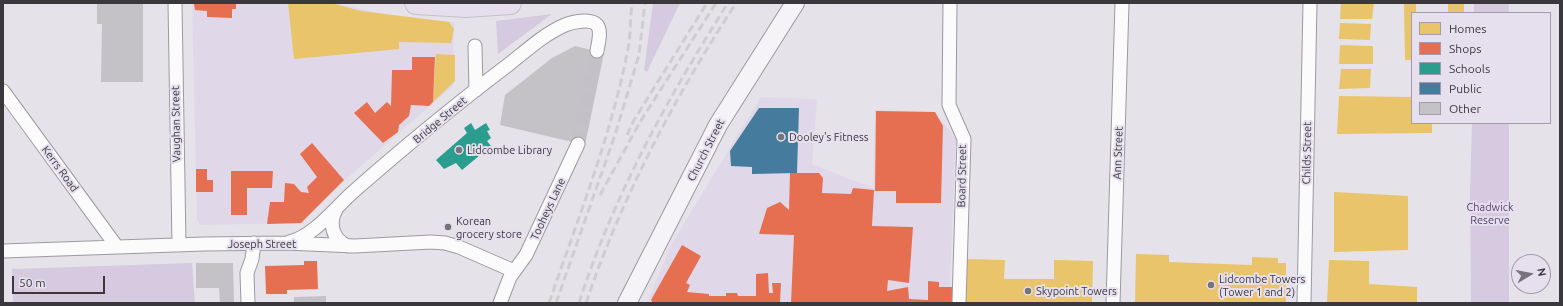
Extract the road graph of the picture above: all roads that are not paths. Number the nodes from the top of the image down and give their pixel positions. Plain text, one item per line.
1 (175, 3) edge
2 (416, 3) edge
3 (510, 3) edge
4 (795, 3) edge
5 (950, 3) edge
6 (1122, 3) edge
7 (1310, 3) edge
8 (475, 46) dead end
9 (597, 51) tunnel mouth
10 (476, 90) junction
11 (3, 91) edge
12 (578, 144) tunnel mouth
13 (338, 207) junction
14 (254, 243) junction
15 (286, 243) junction
16 (179, 245) junction
17 (348, 246) junction
18 (117, 247) junction
19 (3, 252) edge
20 (514, 271) junction
21 (248, 303) edge
22 (500, 303) edge
23 (627, 303) edge
24 (959, 303) edge
25 (1113, 303) edge
26 (1304, 303) edge

1 - 16 street, Vaughan Street
2 - 3 highway
4 - 23 main road, Church Street
5 - 24 street, Board Street
6 - 25 street, Ann Street
7 - 26 street, Childs Street
8 - 10 street
9 - 10 street, Bridge Street
10 - 13 street, Bridge Street
11 - 18 street, Kerrs Road
12 - 20 street, Tooheys Lane
13 - 15 street, Bridge Street
13 - 17 street
14 - 15 street, Joseph Street
14 - 16 street, Joseph Street
14 - 21 street
15 - 17 street, Joseph Street
16 - 18 street, Joseph Street
17 - 20 street, Joseph Street
18 - 19 street, Joseph Street
20 - 22 street, Tooheys Lane

